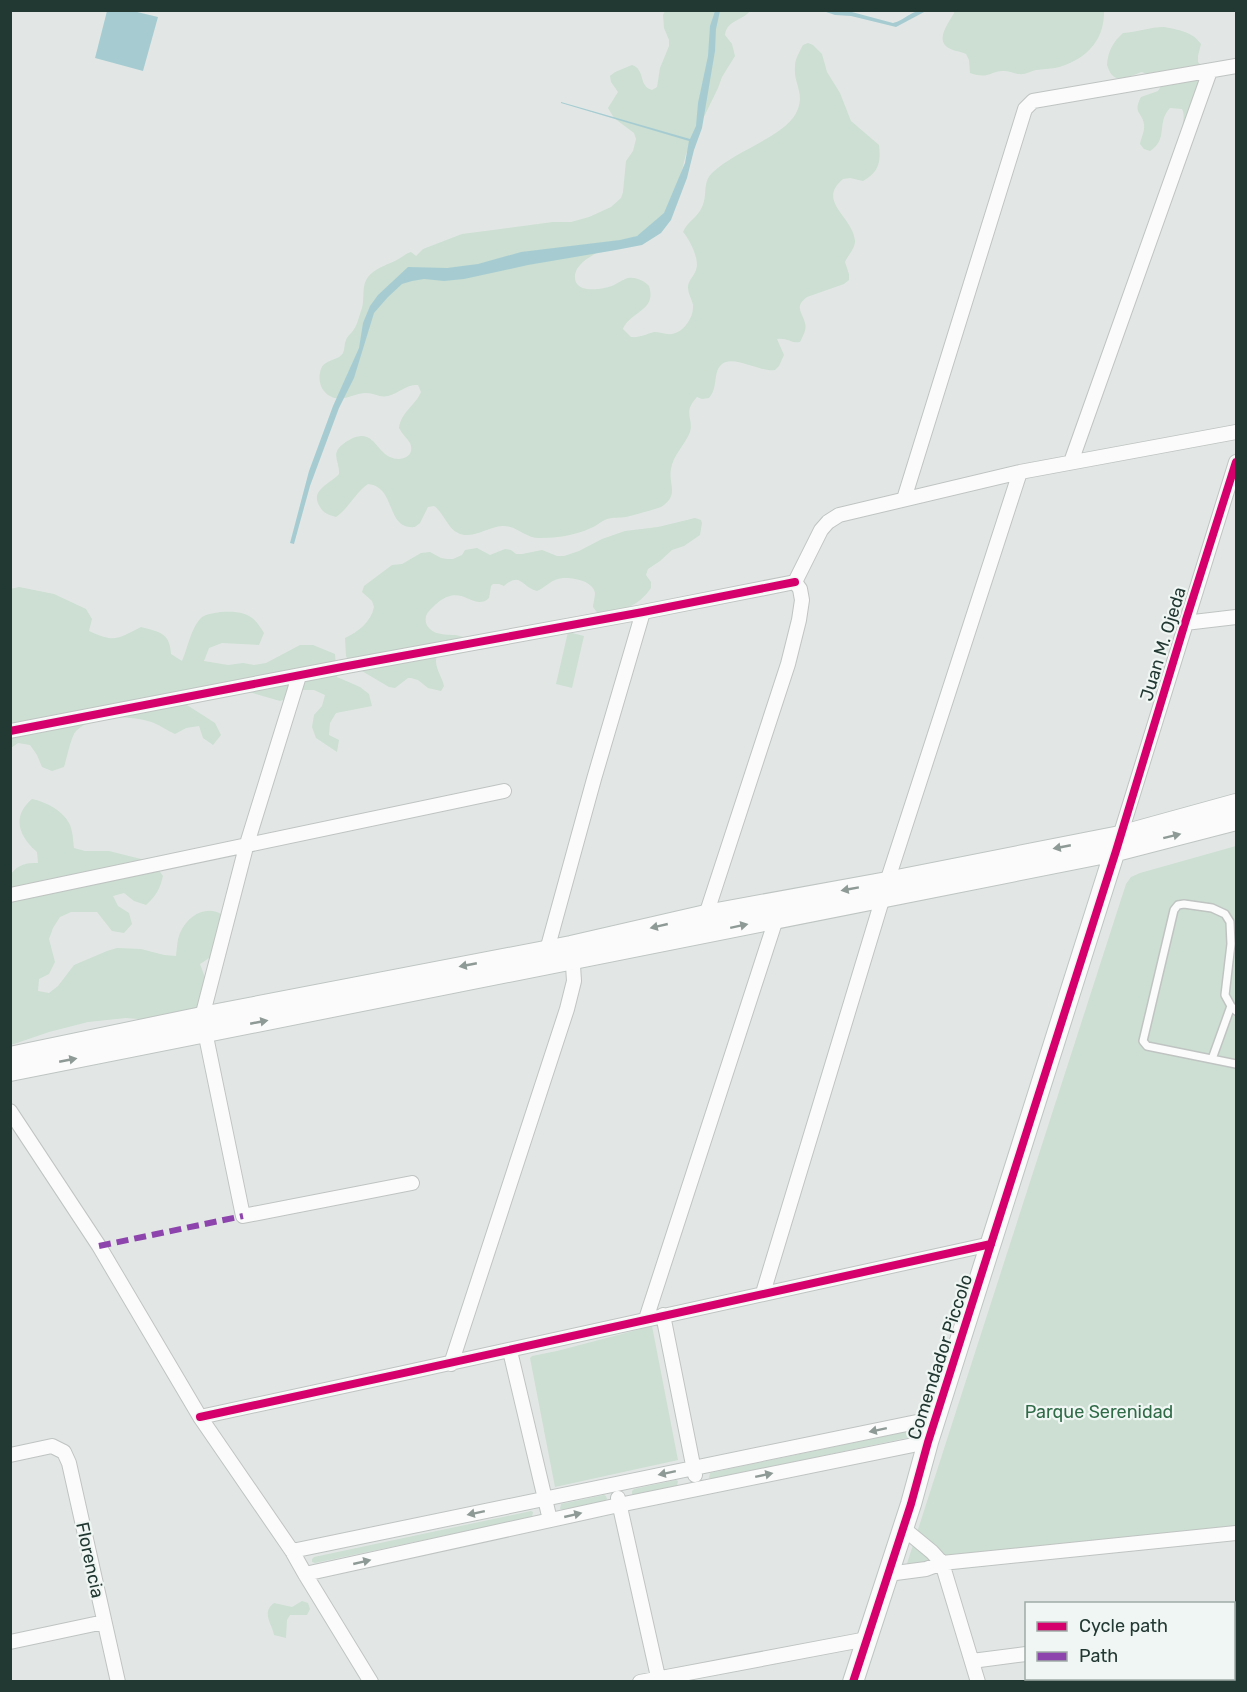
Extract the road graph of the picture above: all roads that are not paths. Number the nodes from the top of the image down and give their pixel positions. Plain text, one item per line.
1 (1236, 66) edge
2 (1210, 71) junction
3 (1236, 432) edge
4 (1071, 462) junction
5 (1236, 462) edge
6 (1020, 472) junction
7 (904, 499) junction
8 (795, 582) junction
9 (643, 612) junction
10 (1236, 617) edge
11 (1185, 623) junction
12 (299, 676) junction
13 (10, 731) edge
14 (504, 791) dead end
15 (1236, 804) edge
16 (1236, 820) edge
17 (1118, 843) junction
18 (246, 847) junction
19 (885, 890) junction
20 (10, 894) edge
21 (706, 915) junction
22 (776, 919) junction
23 (547, 950) junction
24 (572, 953) junction
25 (1233, 1008) edge
26 (204, 1025) junction
27 (10, 1057) edge
28 (1212, 1059) junction
29 (1236, 1064) edge
30 (10, 1071) edge
31 (10, 1110) edge
32 (412, 1183) dead end
33 (991, 1244) junction
34 (763, 1293) junction
35 (663, 1315) junction
36 (646, 1319) junction
37 (510, 1351) junction
38 (451, 1364) junction
39 (200, 1417) junction
40 (936, 1418) junction
41 (928, 1442) junction
42 (10, 1455) edge
43 (694, 1468) junction
44 (615, 1484) junction
45 (699, 1488) junction
46 (545, 1498) junction
47 (619, 1504) junction
48 (550, 1520) junction
49 (903, 1528) junction
50 (1236, 1533) edge
51 (292, 1551) junction
52 (942, 1563) junction
53 (305, 1574) junction
54 (888, 1574) junction
55 (104, 1622) junction
56 (867, 1639) junction
57 (10, 1642) edge
58 (1025, 1654) edge
59 (972, 1661) junction
60 (658, 1677) junction
61 (118, 1682) edge
62 (371, 1682) edge
63 (640, 1682) edge
64 (853, 1682) edge
65 (978, 1682) edge

1 - 2 street
2 - 4 street
2 - 7 street
3 - 4 street
4 - 6 street
5 - 11 street, Juan M. Ojeda
6 - 7 street
6 - 19 street
7 - 8 street
8 - 9 street
8 - 21 street
9 - 12 street
9 - 23 street
10 - 11 street
11 - 17 street, Juan M. Ojeda
12 - 13 street
12 - 18 street
14 - 18 street
15 - 17 main road
17 -> 16 main road
17 - 19 main road
17 - 33 main road, Comendador Piccolo
18 - 20 street
18 - 26 street
19 -> 21 main road
19 - 22 main road
19 - 34 street
21 -> 24 main road
24 -> 22 main road
22 - 36 street
23 - 24 main road
23 -> 26 main road
26 -> 24 main road
24 - 38 street
25 - 28 lane
25 - 28 lane
26 - 27 main road
30 -> 26 main road
26 - 32 street
28 - 29 lane
31 - 39 street
33 - 34 street
33 - 40 main road, Comendador Piccolo
34 - 35 street
35 - 36 street
35 - 43 street
36 - 37 street
37 - 38 street
37 - 46 street
38 - 39 street
39 - 51 street
40 - 41 main road, Comendador Piccolo
40 -> 43 street
45 -> 41 street
41 - 49 main road, Comendador Piccolo
42 - 55 street, Florencia
43 -> 44 street
43 - 45 street
44 - 46 street
44 - 47 street
45 - 47 street
46 - 48 street
46 -> 51 street
48 -> 47 street
47 - 60 street
53 -> 48 street
49 - 52 street
49 - 54 main road, Comendador Piccolo
50 - 52 street
51 - 53 street
52 - 54 street
52 - 59 street
53 - 62 street
54 - 56 main road, Comendador Piccolo
55 - 57 street
55 - 61 street, Florencia
56 - 60 street
56 - 64 main road, Comendador Piccolo
58 - 59 street
59 - 65 street
60 - 63 street

